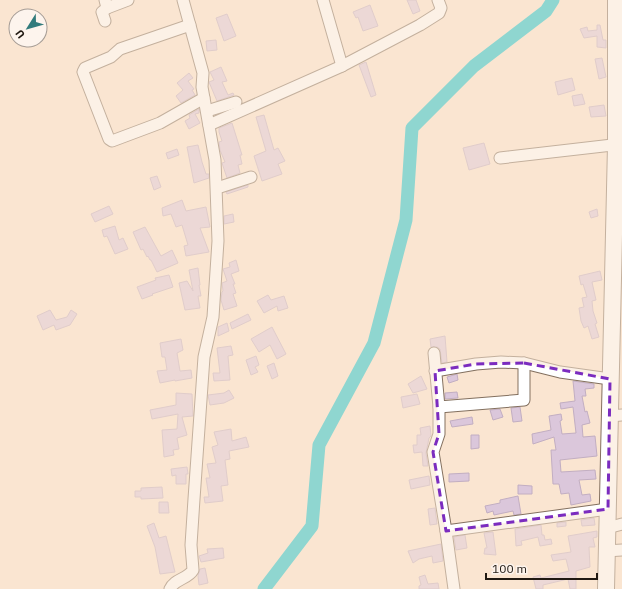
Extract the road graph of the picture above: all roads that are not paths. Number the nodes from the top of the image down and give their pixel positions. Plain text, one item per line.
1 (128, 0) edge
2 (183, 0) edge
3 (323, 0) edge
4 (438, 0) edge
5 (616, 0) edge
6 (106, 4) edge
7 (105, 21) dead end
8 (190, 24) junction
9 (619, 27) edge
10 (342, 66) junction
11 (619, 78) edge
12 (204, 98) junction
13 (236, 102) dead end
14 (208, 111) junction
15 (209, 125) junction
16 (619, 145) edge
17 (500, 158) dead end
18 (251, 177) dead end
19 (217, 188) junction
20 (618, 192) edge
21 (617, 334) edge
22 (434, 353) dead end
23 (524, 363) junction
24 (434, 371) junction
25 (610, 379) junction
26 (438, 407) junction
27 (616, 416) edge
28 (608, 509) junction
29 (614, 526) edge
30 (446, 531) junction
31 (622, 550) edge
32 (606, 551) junction
33 (170, 589) edge
34 (454, 589) edge
35 (606, 589) edge

1 - 6 street
2 - 8 street
3 - 10 street
4 - 10 street
5 - 9 highway
6 - 7 street
8 - 12 street
8 - 12 street
9 - 11 highway
10 - 15 street
11 - 16 highway
12 - 14 street
13 - 14 street
14 - 15 street
15 - 19 street
16 - 17 street
16 - 20 highway
18 - 19 street
19 - 33 street
20 - 21 highway
21 - 25 highway
22 - 24 street
23 - 24 street
23 - 25 street
23 - 26 street
24 - 26 street
25 - 27 highway
26 - 30 street
27 - 28 highway
28 - 29 highway
28 - 30 street
29 - 32 highway
30 - 34 street
31 - 32 street
32 - 35 highway

